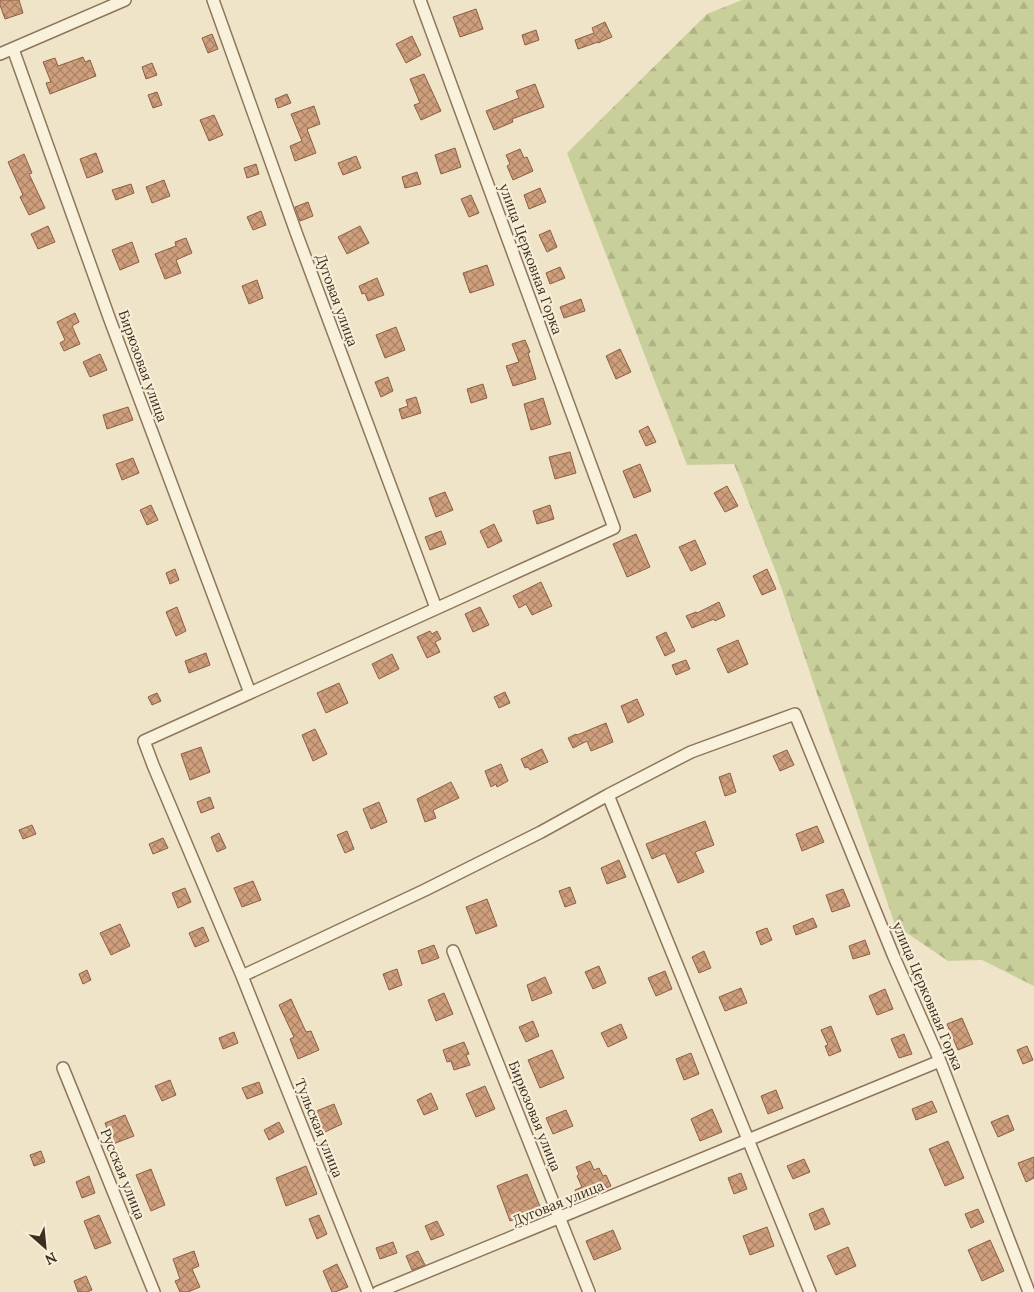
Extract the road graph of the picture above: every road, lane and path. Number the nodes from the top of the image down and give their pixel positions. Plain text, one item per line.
1 (125, 0) edge
2 (213, 0) edge
3 (420, 0) edge
4 (12, 49) junction
5 (0, 54) edge
6 (436, 608) junction
7 (250, 693) junction
8 (608, 795) junction
9 (454, 951) dead end
10 (242, 976) junction
11 (940, 1061) junction
12 (63, 1068) dead end
13 (748, 1141) junction
14 (559, 1218) junction
15 (154, 1292) edge
16 (368, 1292) edge
17 (378, 1292) edge
18 (589, 1292) edge
19 (810, 1292) edge
20 (1029, 1292) edge

1 - 4 street
2 - 6 street, Дуговая улица
3 - 6 street, улица Церковная Горка
4 - 5 street
4 - 7 street, Бирюзовая улица
6 - 7 street
7 - 10 street, Тульская улица
8 - 10 street
8 - 11 street, улица Церковная Горка
8 - 13 street
9 - 14 street, Бирюзовая улица
10 - 16 street, Тульская улица
11 - 13 street, Дуговая улица
11 - 20 street, улица Церковная Горка
12 - 15 street, Русская улица
13 - 14 street, Дуговая улица
13 - 19 street
14 - 17 street, Дуговая улица
14 - 18 street, Бирюзовая улица

